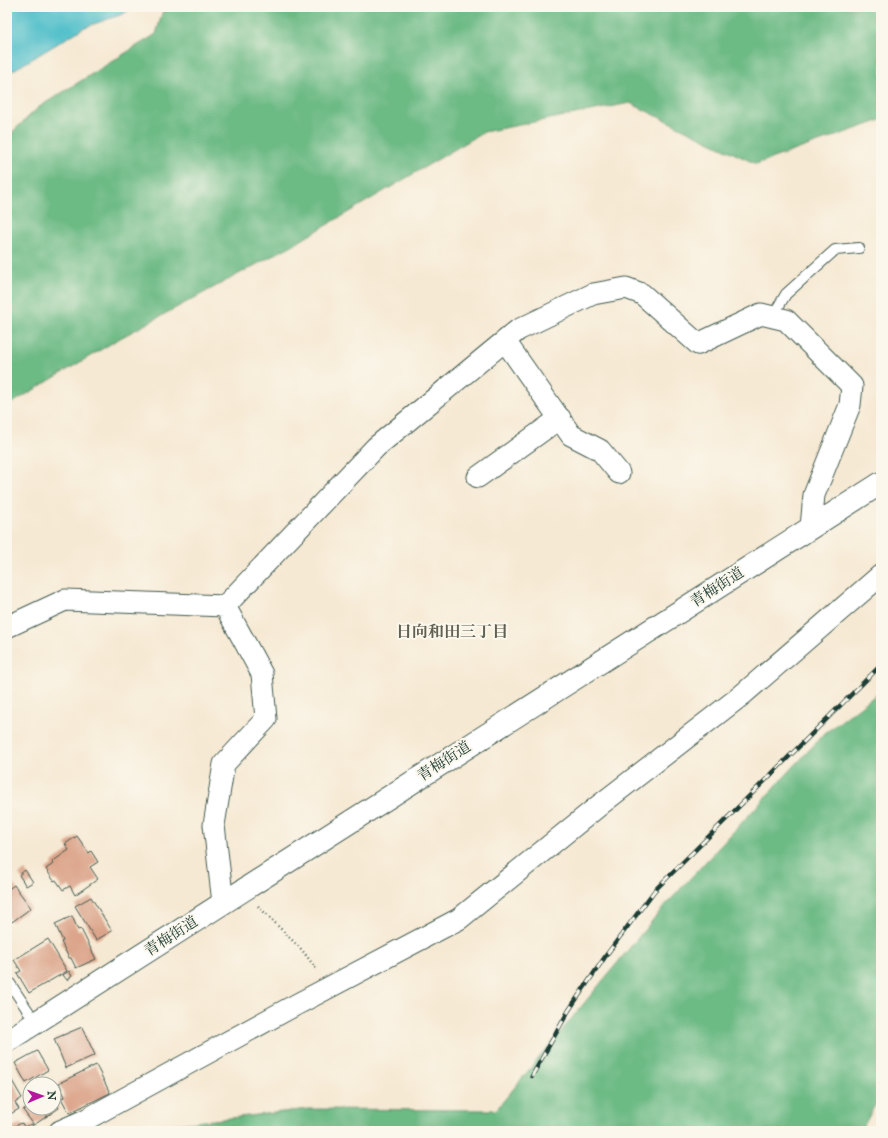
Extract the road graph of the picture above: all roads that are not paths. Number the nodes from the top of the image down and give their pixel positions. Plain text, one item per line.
1 (859, 248) dead end
2 (772, 317) junction
3 (504, 341) junction
4 (560, 418) junction
5 (619, 473) dead end
6 (478, 477) dead end
7 (881, 483) edge
8 (812, 527) junction
9 (881, 575) edge
10 (225, 606) junction
11 (7, 627) edge
12 (223, 903) junction
13 (7, 978) edge
14 (36, 1023) junction
15 (7, 1041) edge
16 (60, 1131) edge

1 - 2 lane
2 - 3 street
2 - 8 street
3 - 4 street
3 - 10 street
4 - 5 street
4 - 6 street
7 - 8 highway, 青梅街道
8 - 12 highway, 青梅街道
9 - 16 street
10 - 11 street
10 - 12 street
12 - 14 highway, 青梅街道
13 - 14 lane
14 - 15 highway, 青梅街道

